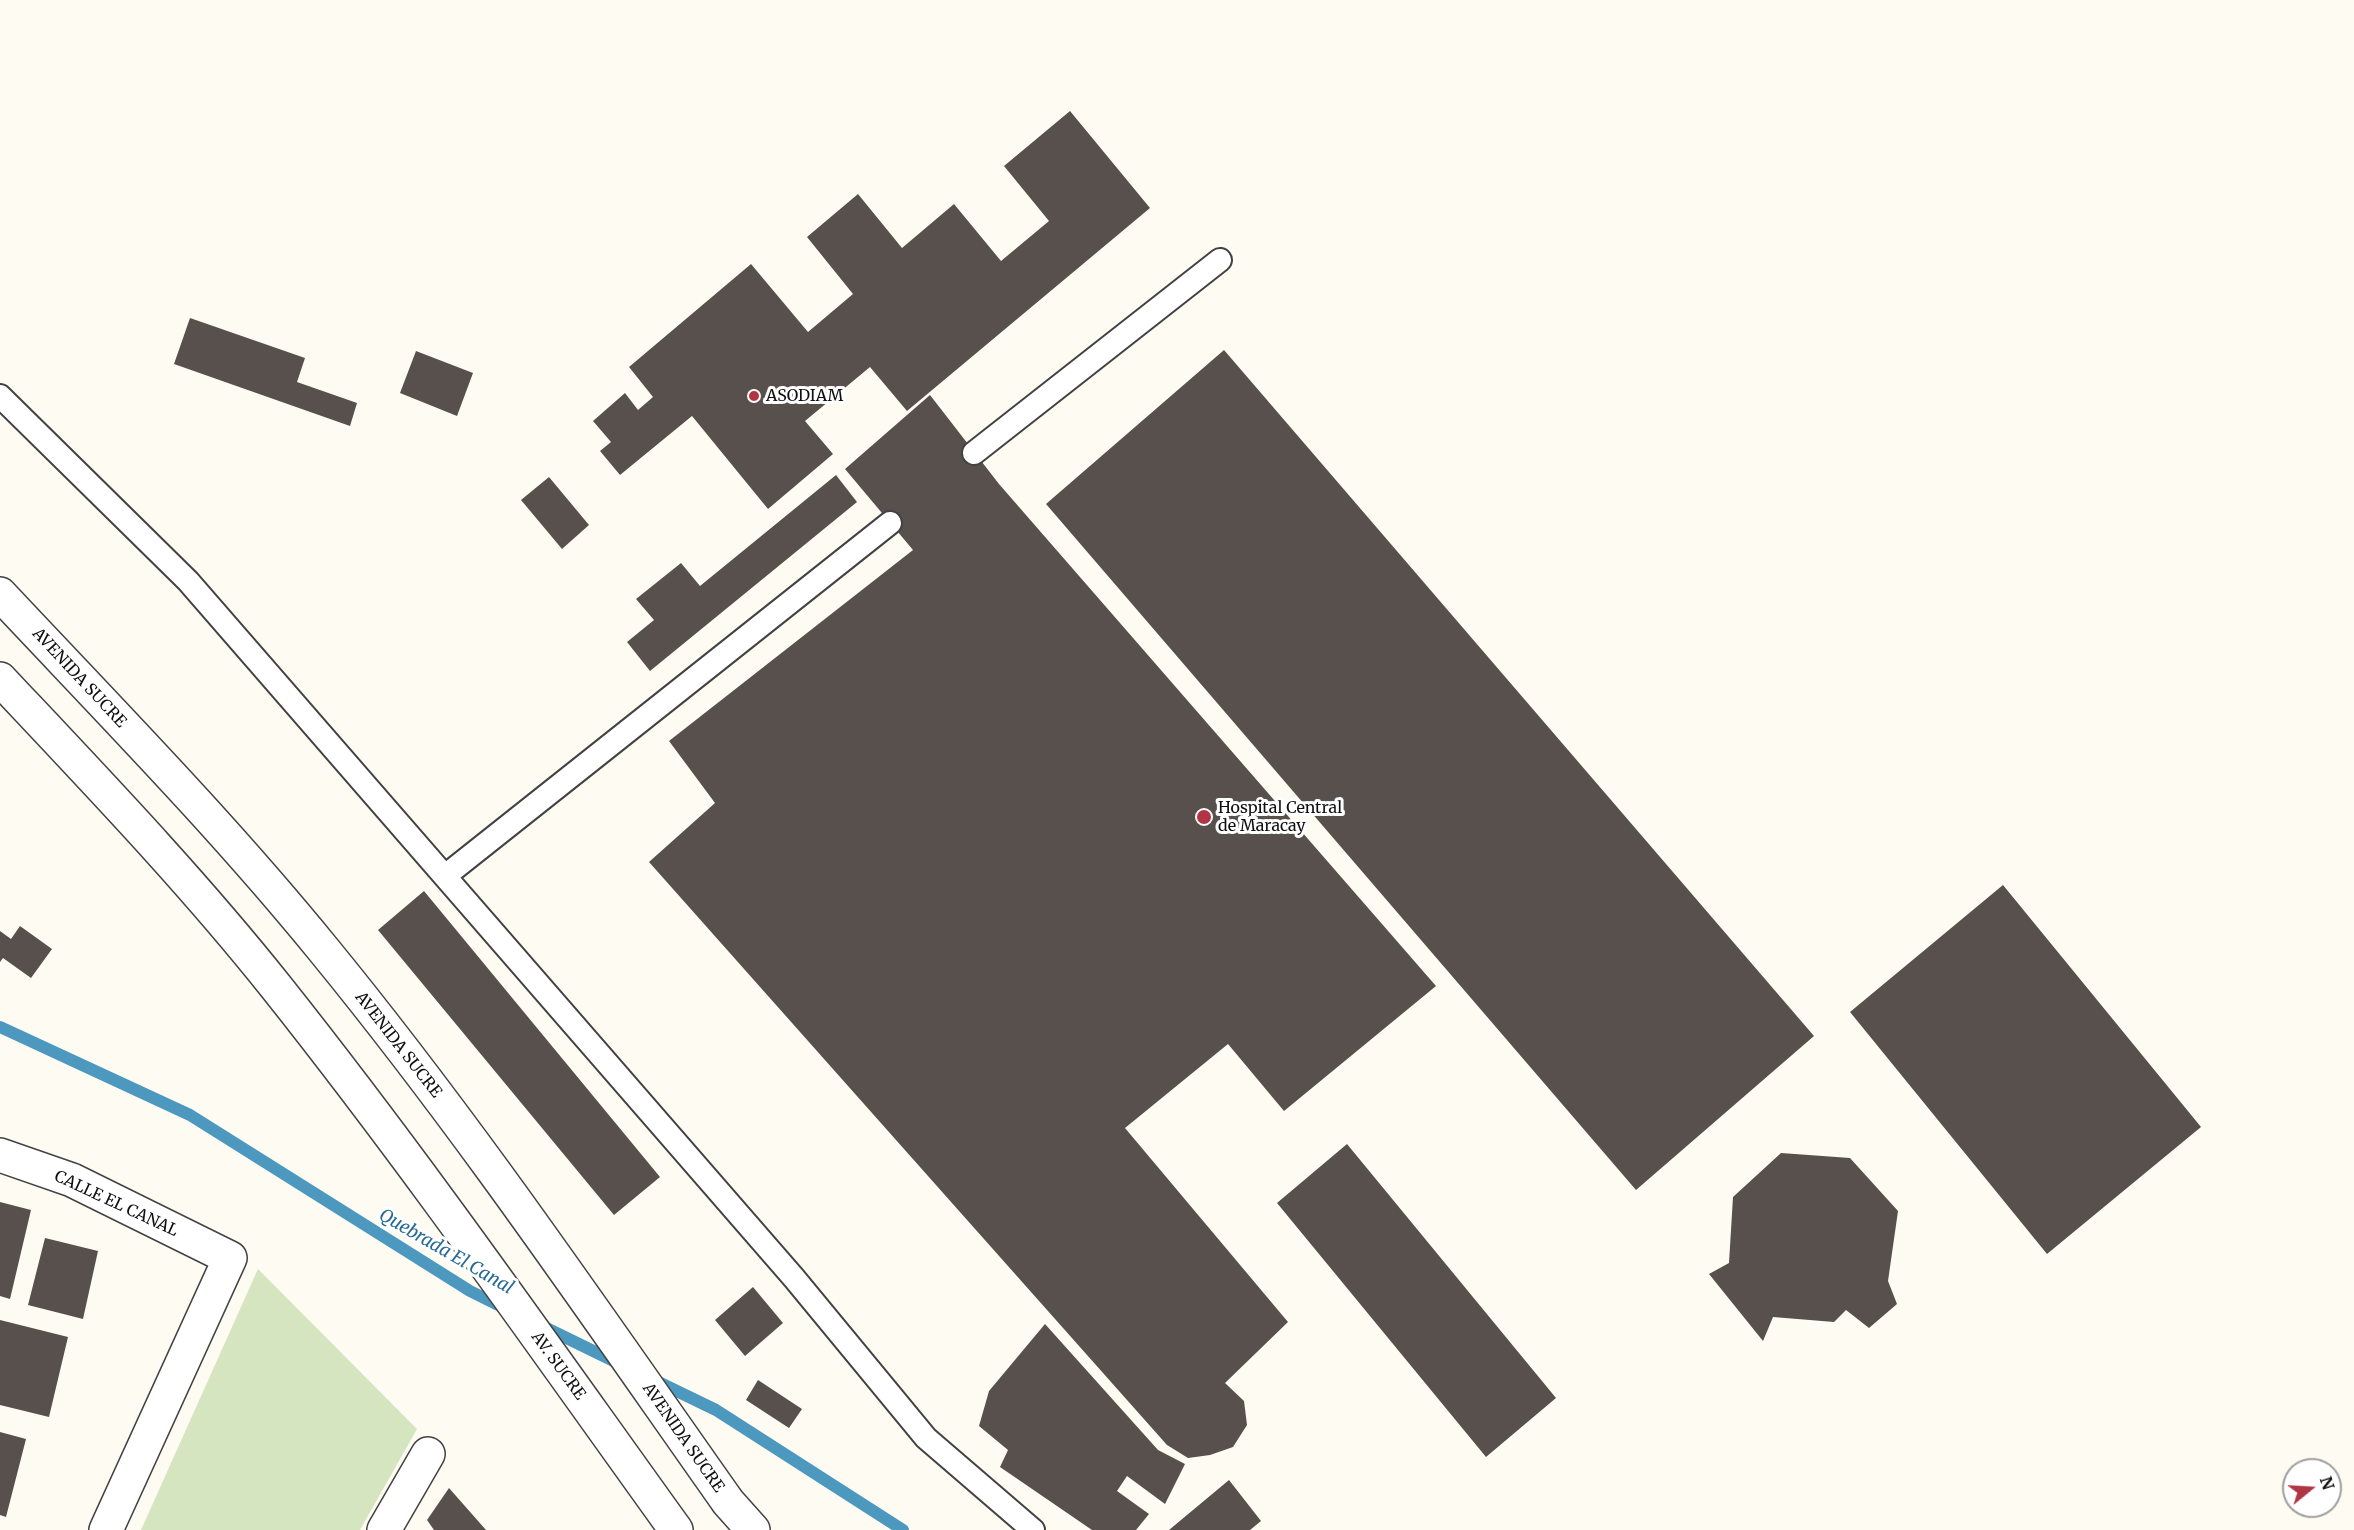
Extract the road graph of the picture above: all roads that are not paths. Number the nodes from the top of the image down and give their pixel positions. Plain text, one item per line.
1 (1220, 260) dead end
2 (0, 396) edge
3 (974, 453) dead end
4 (890, 523) dead end
5 (0, 594) edge
6 (0, 679) edge
7 (445, 876) junction
8 (0, 1155) edge
9 (428, 1454) dead end
10 (106, 1530) edge
11 (384, 1530) edge
12 (676, 1530) edge
13 (753, 1530) edge
14 (1033, 1530) edge

1 - 3 lane
2 - 7 lane
4 - 7 lane
5 - 13 street, AVENIDA SUCRE
6 - 12 street, AV. SUCRE
7 - 14 lane
8 - 10 street, CALLE EL CANAL
9 - 11 street

